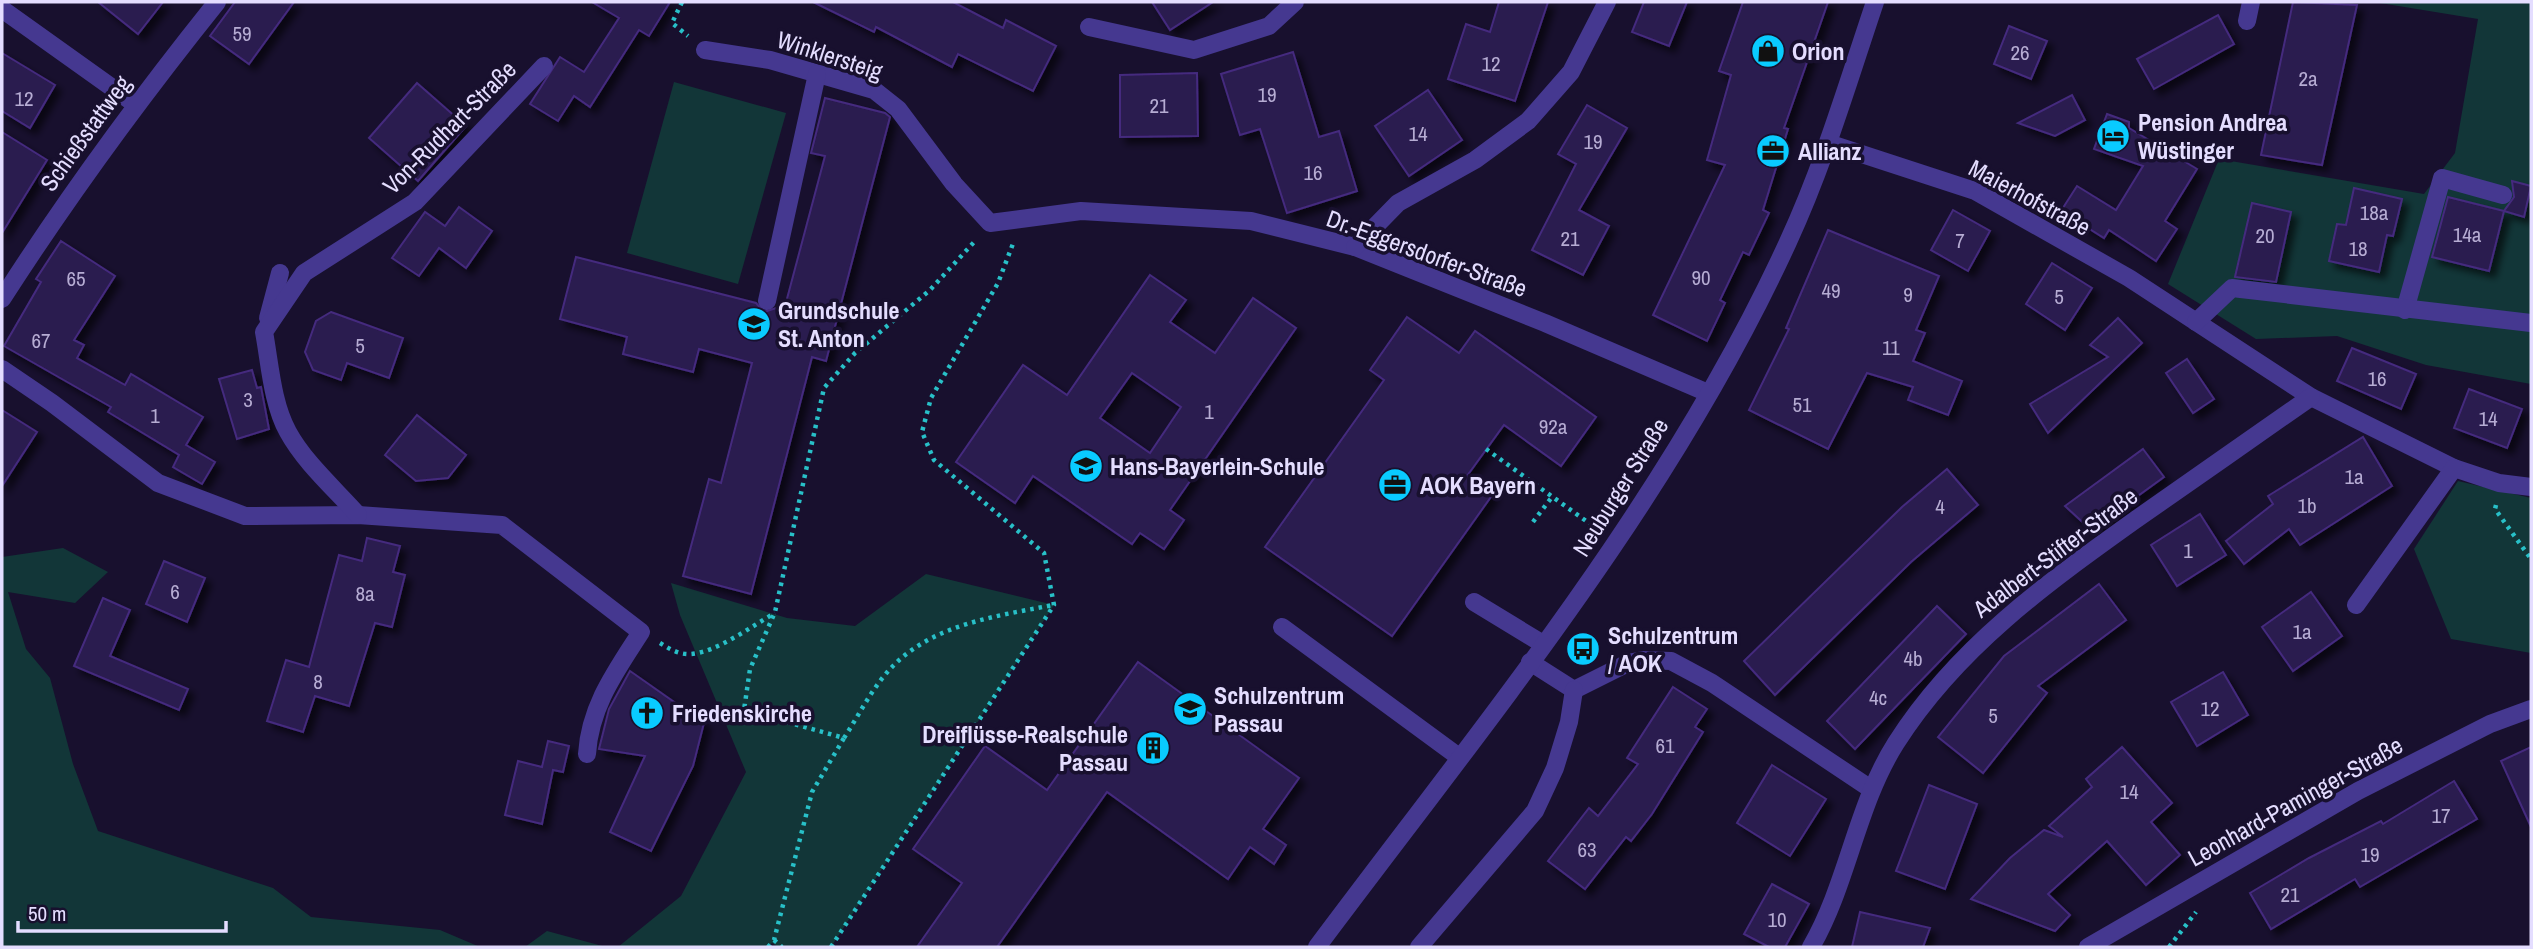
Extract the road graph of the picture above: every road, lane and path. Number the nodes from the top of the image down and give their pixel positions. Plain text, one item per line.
1 (217, 2) edge
2 (682, 2) edge
3 (1295, 2) edge
4 (1608, 2) edge
5 (1875, 2) edge
6 (2251, 2) edge
7 (2, 9) edge
8 (2247, 21) dead end
9 (1089, 27) dead end
10 (705, 50) joint
11 (544, 66) dead end
12 (817, 74) junction
13 (135, 104) junction
14 (1828, 143) junction
15 (2503, 195) dead end
16 (1022, 217) junction
17 (990, 223) junction
18 (1355, 247) junction
19 (280, 274) dead end
20 (2, 299) edge
21 (767, 301) dead end
22 (2405, 310) junction
23 (2196, 322) junction
24 (2531, 323) edge
25 (264, 332) junction
26 (2, 369) edge
27 (1708, 393) junction
28 (2311, 397) junction
29 (1486, 449) dead end
30 (2454, 468) junction
31 (2499, 483) junction
32 (2531, 487) edge
33 (1552, 497) junction
34 (358, 515) junction
35 (1533, 522) dead end
36 (1594, 527) dead end
37 (2531, 559) edge
38 (1474, 602) dead end
39 (1054, 605) junction
40 (2356, 605) dead end
41 (775, 612) junction
42 (1282, 627) dead end
43 (641, 632) junction
44 (1543, 644) junction
45 (1530, 662) junction
46 (1574, 690) junction
47 (2531, 709) edge
48 (844, 738) junction
49 (587, 754) dead end
50 (1459, 757) junction
51 (1871, 789) junction
52 (774, 940) junction
53 (768, 947) edge
54 (782, 947) edge
55 (831, 947) edge
56 (1317, 947) edge
57 (1419, 947) edge
58 (1811, 947) edge
59 (2088, 947) edge

1 - 13 street, Schießstattweg
2 - 10 path
3 - 9 street
4 - 18 street
5 - 14 street, Neuburger Straße
6 - 8 street
7 - 13 street
10 - 12 street, Winklersteig
11 - 25 street, Von-Rudhart-Straße
12 - 17 street, Winklersteig
12 - 21 street
13 - 20 street, Schießstattweg
14 - 23 street, Maierhofstraße
14 - 27 street, Neuburger Straße
15 - 22 street
16 - 17 street, Dr.-Eggersdorfer-Straße
16 - 18 street, Dr.-Eggersdorfer-Straße
16 - 39 path
17 - 41 path
18 - 27 street, Dr.-Eggersdorfer-Straße
19 - 25 street
22 - 23 street
22 - 24 street
23 - 28 street, Maierhofstraße
25 - 34 street
26 - 34 street
27 - 44 street, Neuburger Straße
28 - 30 street, Maierhofstraße
28 - 51 street, Adalbert-Stifter-Straße
29 - 33 path
30 - 31 street, Maierhofstraße
30 - 40 street
31 - 32 street, Maierhofstraße
31 - 37 path
33 - 35 path
33 - 36 path
34 - 43 street
38 - 44 street
39 - 48 path
39 - 55 path
41 - 43 path
41 - 48 path
42 - 50 street
43 - 49 street
44 - 45 street, Neuburger Straße
45 - 46 street
45 - 50 street, Neuburger Straße
46 - 51 street
46 - 57 street
47 - 59 street, Leonhard-Paminger-Straße
48 - 52 path
50 - 56 street, Neuburger Straße
51 - 58 street, Adalbert-Stifter-Straße
52 - 53 path
52 - 54 path

